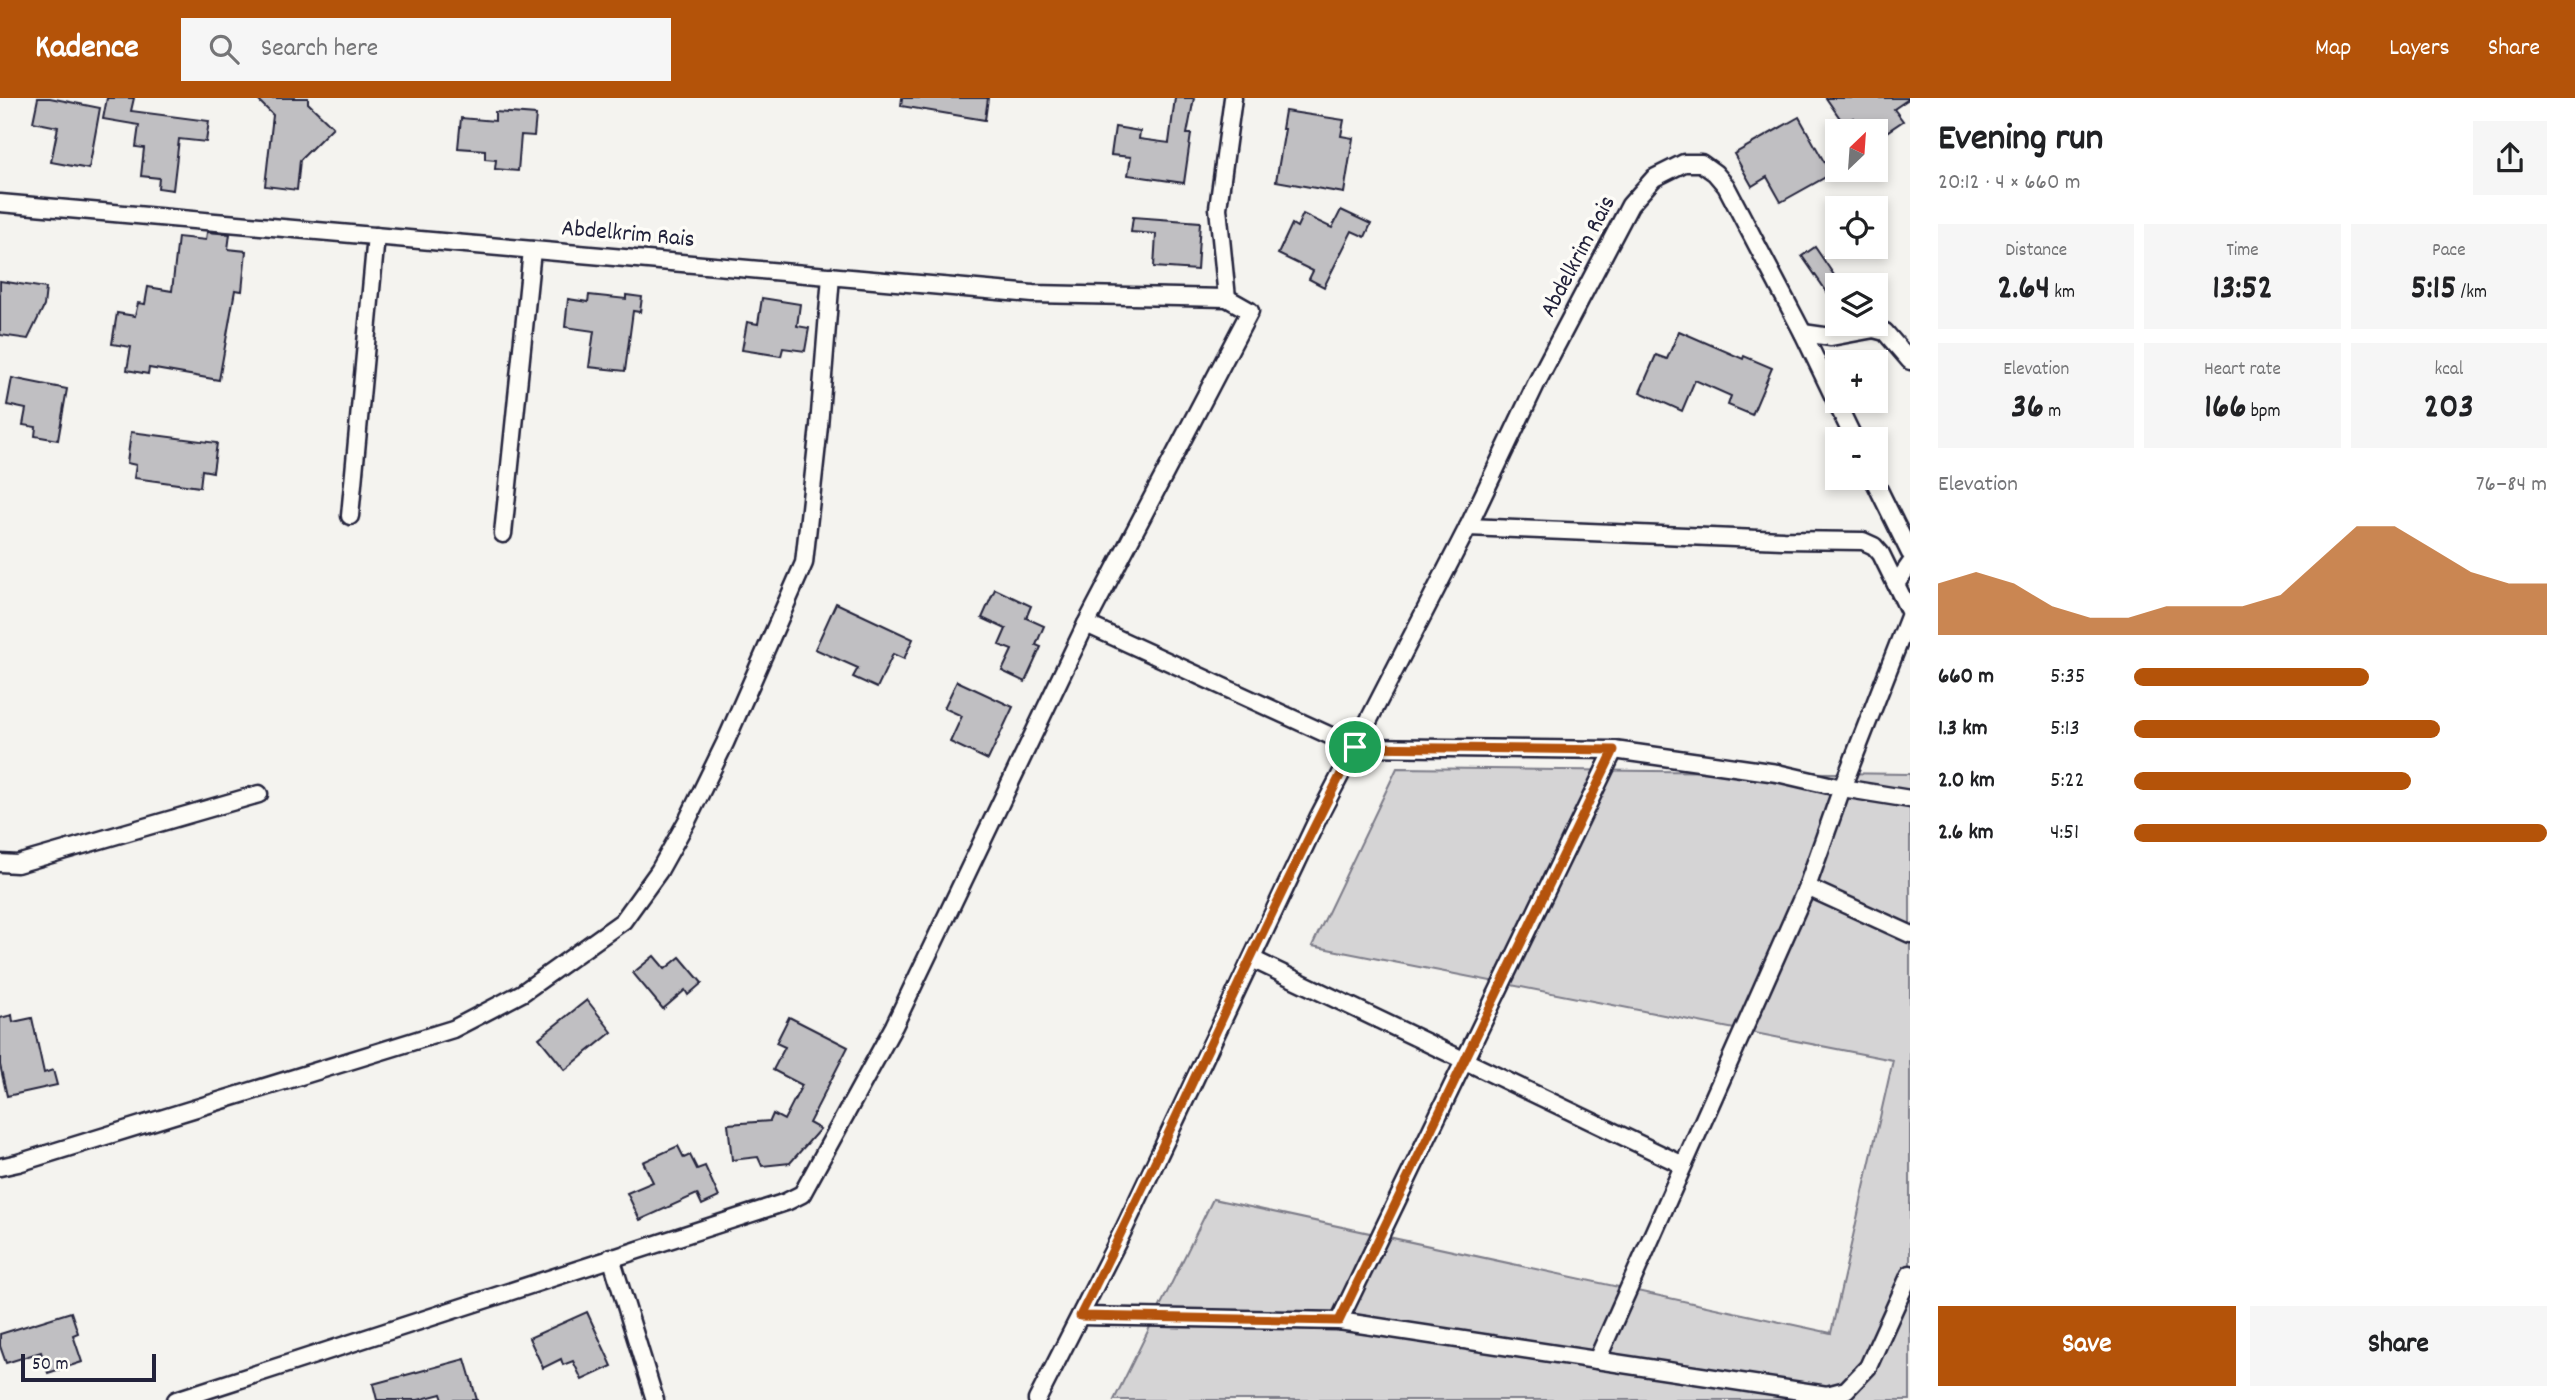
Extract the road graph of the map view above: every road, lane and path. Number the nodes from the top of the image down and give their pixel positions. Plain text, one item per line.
1 (1233, 98) edge
2 (0, 203) edge
3 (376, 236) junction
4 (532, 250) junction
5 (831, 276) junction
6 (1227, 298) junction
7 (1803, 333) junction
8 (1910, 361) edge
9 (1848, 427) edge
10 (1879, 490) edge
11 (350, 516) dead end
12 (1468, 527) junction
13 (503, 534) dead end
14 (1910, 553) edge
15 (1910, 564) edge
16 (1896, 584) junction
17 (1910, 614) edge
18 (1086, 624) junction
19 (1355, 747) junction
20 (1614, 750) junction
21 (1842, 788) junction
22 (259, 794) dead end
23 (1910, 799) edge
24 (0, 863) edge
25 (1807, 887) junction
26 (1910, 934) edge
27 (1252, 959) junction
28 (1465, 1060) junction
29 (1683, 1165) junction
30 (0, 1167) edge
31 (611, 1257) junction
32 (1910, 1274) edge
33 (1080, 1316) junction
34 (1339, 1321) junction
35 (1597, 1360) junction
36 (176, 1400) edge
37 (655, 1400) edge
38 (1037, 1400) edge

1 - 6 street
2 - 3 street, Abdelkrim Rais
3 - 4 street, Abdelkrim Rais
3 - 11 street
4 - 5 street, Abdelkrim Rais
4 - 13 street
5 - 6 street, Abdelkrim Rais
5 - 30 street
6 - 18 street, Abdelkrim Rais
7 - 8 street
7 - 9 street, Abdelkrim Rais
7 - 12 street, Abdelkrim Rais
10 - 14 street
12 - 16 street
12 - 19 street, Abdelkrim Rais
15 - 16 street
16 - 17 street
17 - 21 street
18 - 19 street
18 - 31 street
19 - 20 street
19 - 27 street, Abdelkrim Rais
20 - 21 street
20 - 28 street
21 - 23 street
21 - 25 street
22 - 24 street
25 - 26 street
25 - 29 street
27 - 28 street
27 - 33 street, Abdelkrim Rais
28 - 29 street
28 - 34 street
29 - 35 street
31 - 36 street
31 - 37 street
32 - 35 street
33 - 34 street
33 - 38 street, Abdelkrim Rais
34 - 35 street

